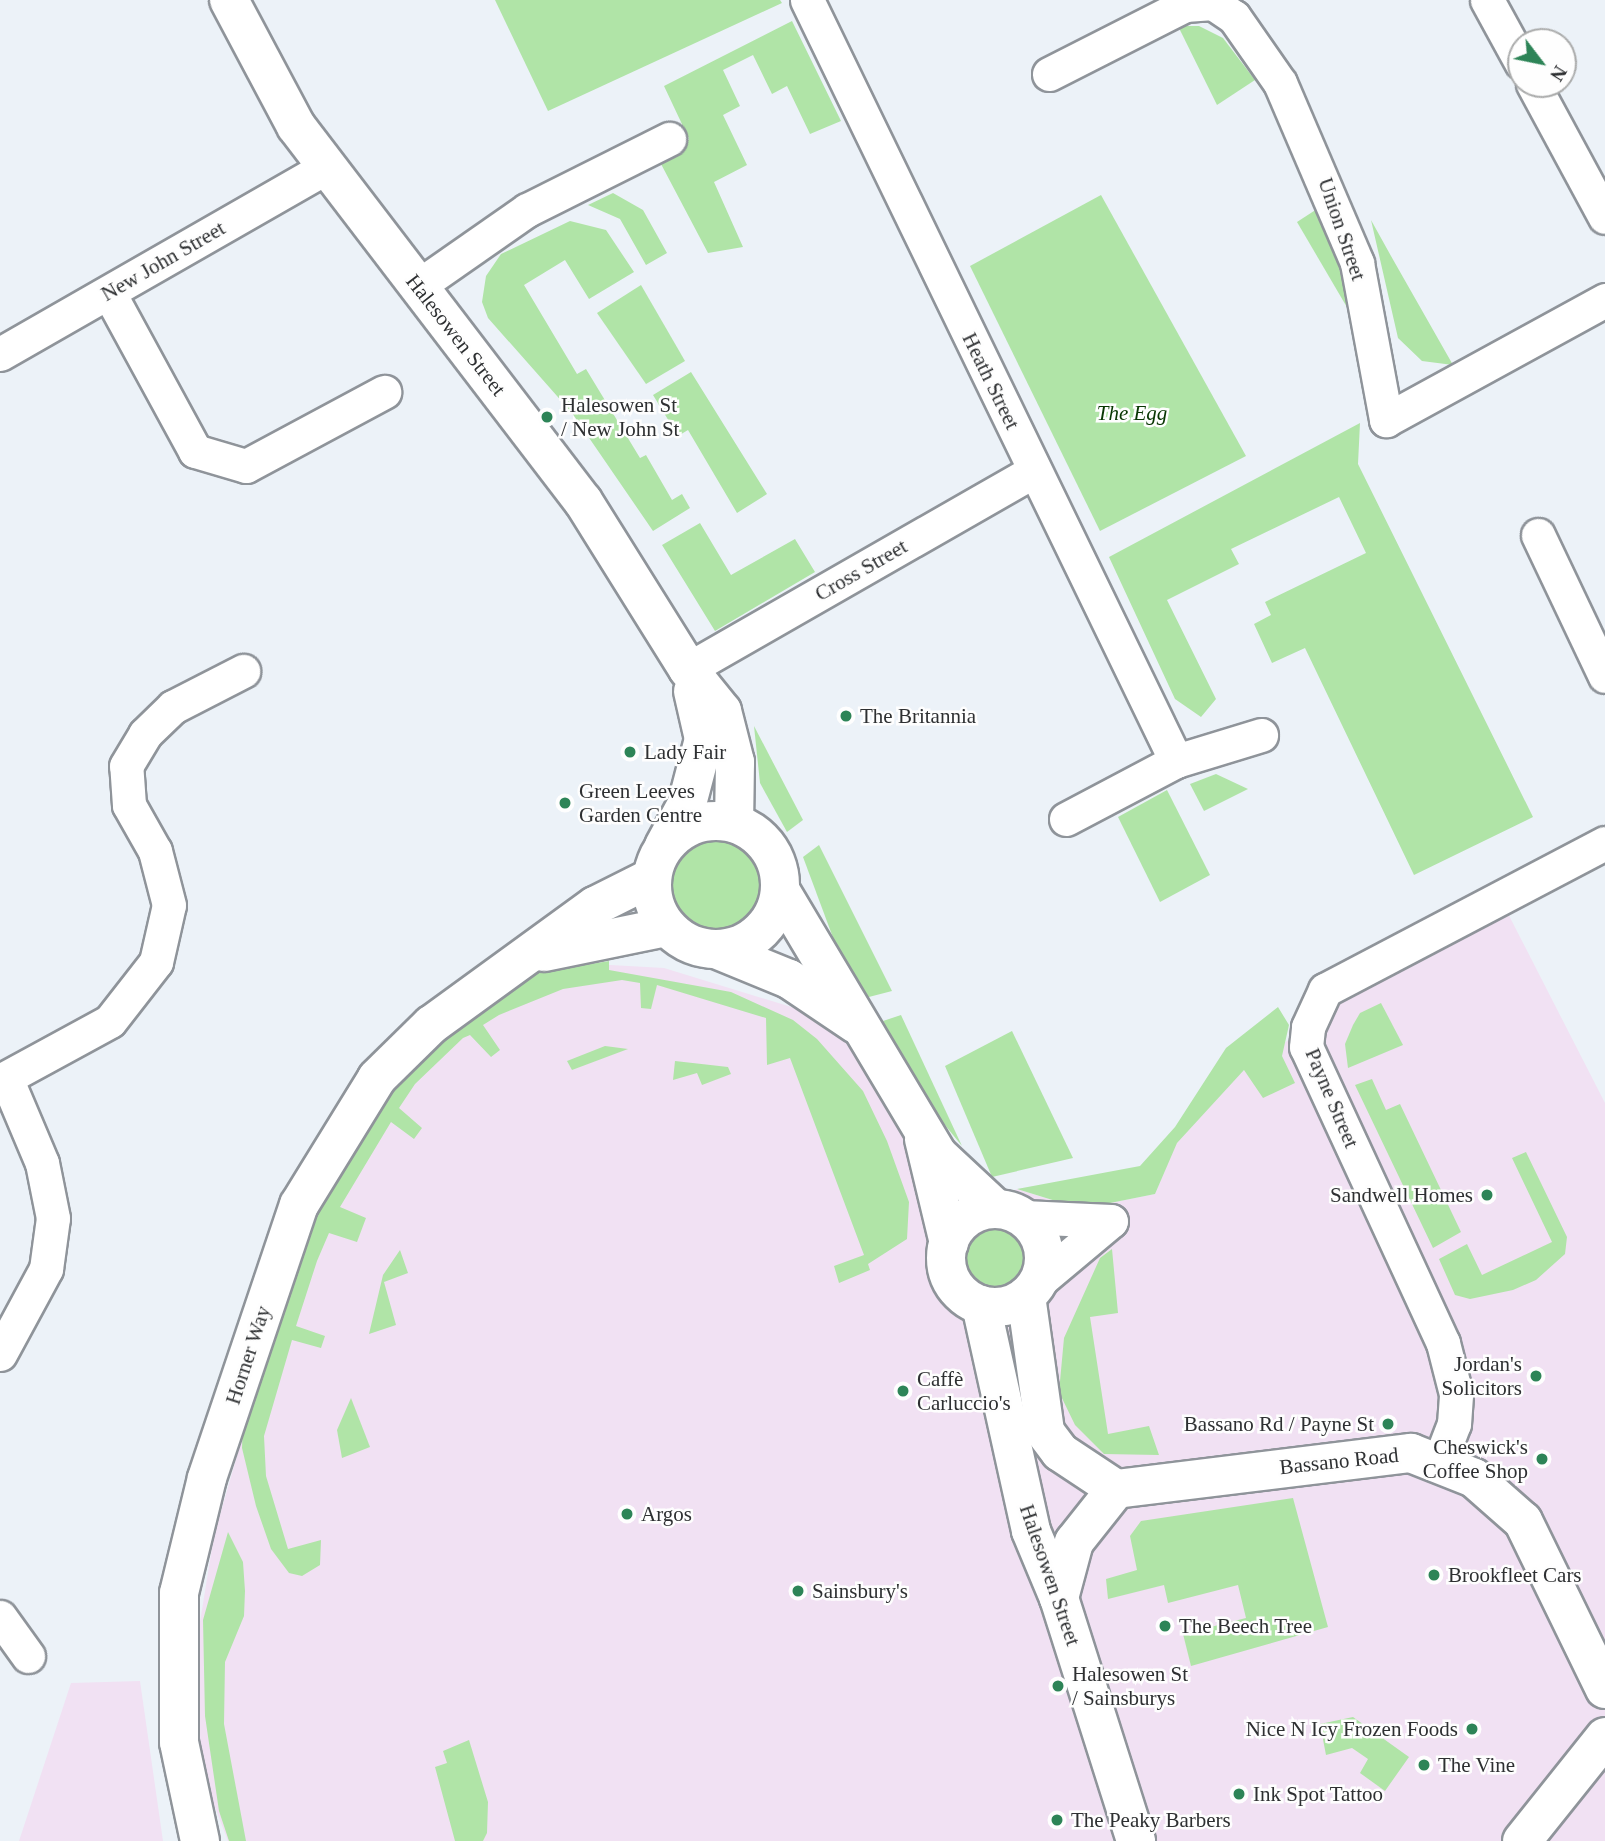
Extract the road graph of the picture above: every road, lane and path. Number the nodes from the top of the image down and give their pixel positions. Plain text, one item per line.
1 (229, 0) edge
2 (807, 0) edge
3 (1487, 0) edge
4 (1507, 36) edge
5 (1049, 74) dead end
6 (1541, 98) edge
7 (669, 139) dead end
8 (326, 167) junction
9 (1605, 217) edge
10 (418, 286) junction
11 (109, 293) junction
12 (1605, 300) edge
13 (0, 354) edge
14 (384, 392) dead end
15 (1034, 471) junction
16 (1538, 535) dead end
17 (688, 669) junction
18 (243, 671) dead end
19 (1605, 676) edge
20 (1261, 735) dead end
21 (1176, 761) junction
22 (1066, 819) dead end
23 (734, 823) junction
24 (1605, 843) edge
25 (657, 863) junction
26 (780, 890) junction
27 (666, 927) junction
28 (718, 950) junction
29 (525, 957) junction
30 (863, 1029) junction
31 (4, 1080) edge
32 (922, 1130) junction
33 (1009, 1212) junction
34 (949, 1242) junction
35 (1032, 1289) junction
36 (981, 1305) junction
37 (0, 1354) edge
38 (1440, 1460) junction
39 (1116, 1489) junction
40 (1059, 1598) junction
41 (0, 1617) edge
42 (28, 1656) dead end
43 (1605, 1689) edge
44 (1605, 1737) edge
45 (200, 1841) edge
46 (1136, 1841) edge
47 (1522, 1841) edge

1 - 8 main road, Halesowen Street
2 - 15 street, Heath Street
3 - 4 street
5 - 12 street, Union Street
6 - 9 street
7 - 10 street
8 - 10 main road, Halesowen Street
8 - 11 street, New John Street
10 - 17 main road, Halesowen Street
11 - 13 street, New John Street
11 - 14 street
15 - 17 street, Cross Street
15 - 21 street, Heath Street
16 - 19 street
17 - 23 main road, Halesowen Street
17 - 25 main road, Halesowen Street
18 - 31 street
20 - 21 street
21 - 22 street
23 - 25 main road
23 - 26 main road
24 - 38 street, Payne Street
25 - 27 main road
25 - 29 main road, Horner Way
26 - 28 main road
26 - 30 main road
27 - 28 main road
27 - 29 main road, Horner Way
28 - 30 main road
29 - 45 main road, Horner Way
30 - 32 main road
31 - 37 street
32 - 33 main road
32 - 34 main road
33 - 34 main road
33 - 35 main road
33 - 35 street
34 - 36 main road
35 - 36 main road
35 - 39 main road
36 - 40 main road, Halesowen Street
38 - 39 main road, Bassano Road
38 - 43 main road, Bassano Road
39 - 40 main road
40 - 46 main road, Halesowen Street
41 - 42 street
44 - 47 main road

